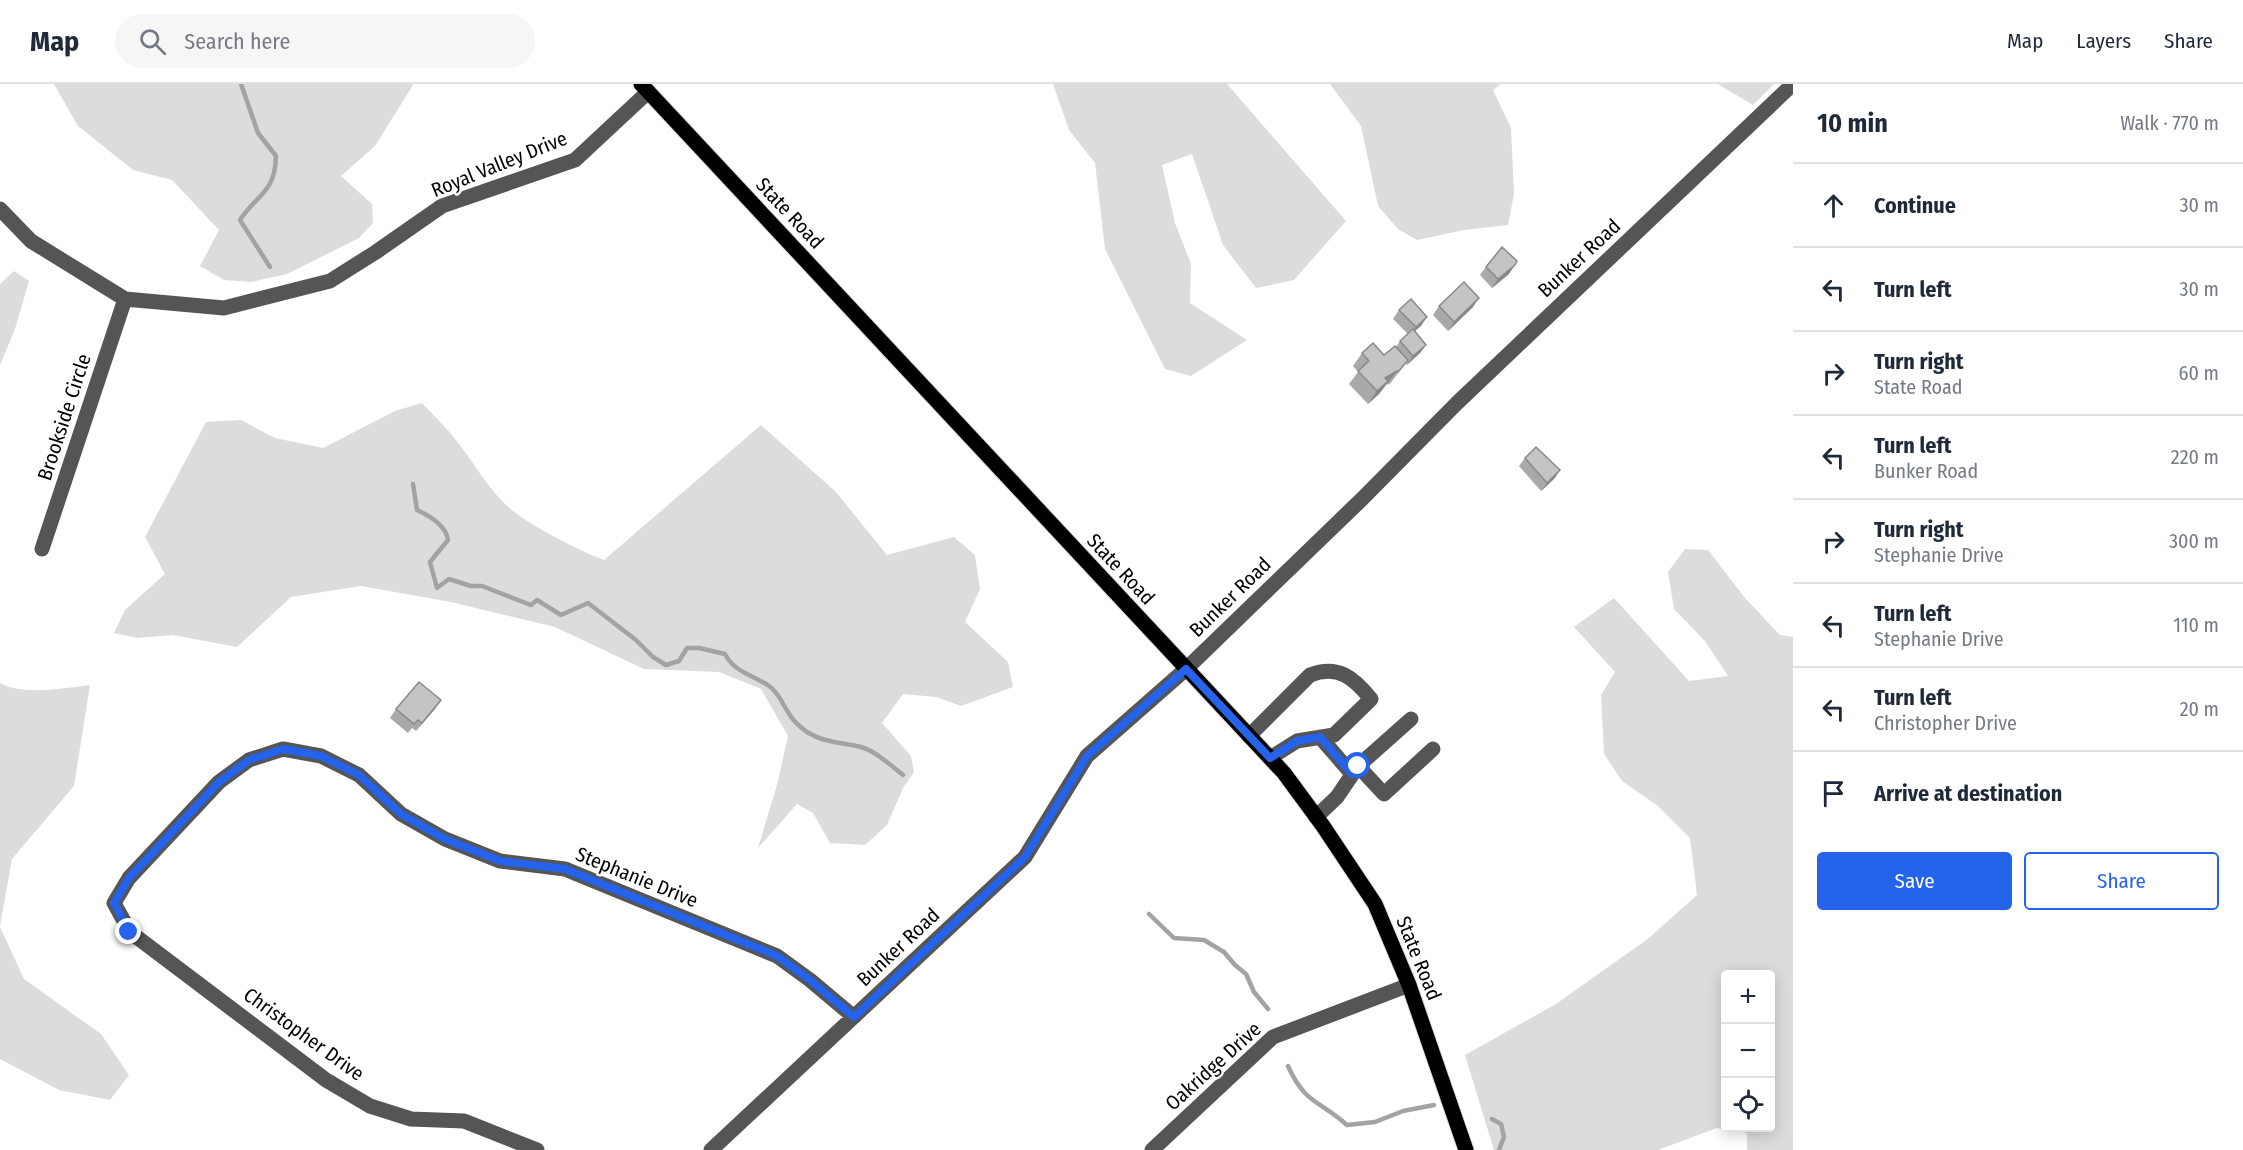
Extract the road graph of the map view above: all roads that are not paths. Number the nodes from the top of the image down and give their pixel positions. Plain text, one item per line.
1 (1793, 84) edge
2 (645, 88) edge
3 (0, 209) edge
4 (125, 299) junction
5 (42, 549) dead end
6 (1186, 669) junction
7 (1411, 719) dead end
8 (1249, 736) junction
9 (1320, 737) junction
10 (1433, 749) dead end
11 (1270, 758) junction
12 (1355, 770) junction
13 (1316, 817) junction
14 (114, 903) joint
15 (1409, 985) junction
16 (854, 1017) junction
17 (537, 1150) edge
18 (711, 1150) edge
19 (1152, 1150) edge
20 (1466, 1150) edge

1 - 6 street, Bunker Road
2 - 4 street, Royal Valley Drive
2 - 6 main road, State Road
3 - 4 street, Royal Valley Drive
4 - 5 street, Brookside Circle
6 - 8 main road, State Road
6 - 16 street, Bunker Road
7 - 12 street
8 - 9 street
8 - 11 main road, State Road
9 - 11 street
9 - 12 street
10 - 12 street
11 - 13 main road, State Road
12 - 13 street
13 - 15 main road, State Road
14 - 16 street, Stephanie Drive
14 - 17 street, Christopher Drive
15 - 19 street, Oakridge Drive
15 - 20 main road, State Road
16 - 18 street, Bunker Road

